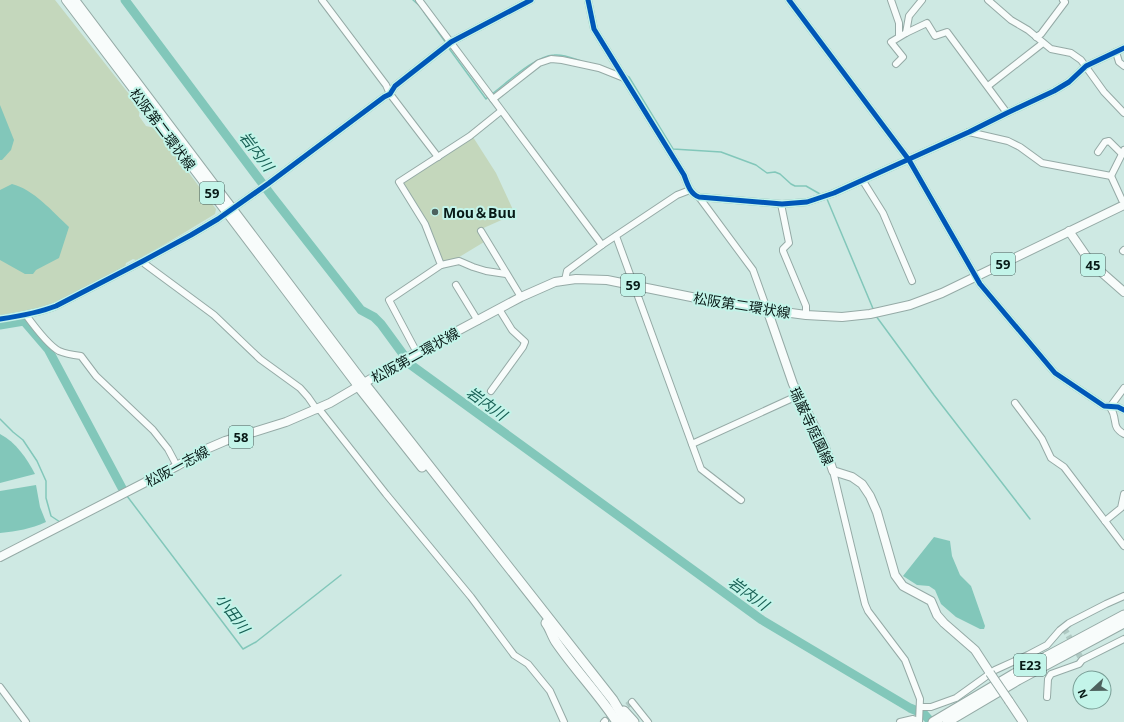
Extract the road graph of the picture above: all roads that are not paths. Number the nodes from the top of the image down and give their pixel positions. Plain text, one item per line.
1 (66, 0) edge
2 (75, 0) edge
3 (322, 0) edge
4 (419, 0) edge
5 (531, 0) edge
6 (588, 0) edge
7 (789, 0) edge
8 (891, 0) edge
9 (922, 0) edge
10 (988, 0) edge
11 (1063, 0) edge
12 (906, 33) junction
13 (899, 36) junction
14 (1036, 37) junction
15 (1044, 43) junction
16 (448, 44) junction
17 (1124, 48) edge
18 (1116, 52) junction
19 (896, 64) dead end
20 (1086, 66) junction
21 (1124, 66) edge
22 (623, 75) junction
23 (988, 86) junction
24 (390, 94) junction
25 (491, 97) junction
26 (501, 111) junction
27 (1007, 112) junction
28 (1124, 113) edge
29 (969, 132) junction
30 (1098, 152) dead end
31 (1123, 152) edge
32 (438, 157) junction
33 (908, 160) junction
34 (1111, 176) junction
35 (862, 181) junction
36 (690, 190) junction
37 (699, 197) junction
38 (1124, 203) edge
39 (781, 204) junction
40 (230, 211) junction
41 (482, 231) dead end
42 (1069, 231) junction
43 (616, 236) junction
44 (602, 246) junction
45 (143, 261) junction
46 (442, 265) junction
47 (506, 274) junction
48 (976, 278) junction
49 (566, 280) junction
50 (912, 280) dead end
51 (456, 285) dead end
52 (635, 285) junction
53 (1124, 292) edge
54 (521, 297) junction
55 (499, 309) junction
56 (767, 309) junction
57 (26, 315) junction
58 (806, 315) junction
59 (0, 319) edge
60 (478, 321) junction
61 (413, 352) junction
62 (361, 384) junction
63 (1124, 388) edge
64 (491, 391) dead end
65 (798, 396) junction
66 (1015, 403) dead end
67 (1110, 407) junction
68 (318, 409) junction
69 (1124, 410) edge
70 (1124, 434) edge
71 (692, 444) junction
72 (177, 466) junction
73 (833, 471) junction
74 (1124, 494) edge
75 (742, 500) dead end
76 (1105, 521) junction
77 (1124, 546) edge
78 (0, 557) edge
79 (1124, 596) edge
80 (1124, 615) edge
81 (1124, 623) edge
82 (1124, 639) edge
83 (990, 673) junction
84 (0, 687) edge
85 (1047, 696) dead end
86 (613, 700) junction
87 (632, 702) dead end
88 (920, 707) junction
89 (940, 721) edge
90 (26, 722) edge
91 (564, 722) edge
92 (616, 722) edge
93 (626, 722) edge
94 (634, 722) edge
95 (648, 722) edge
96 (900, 722) edge
97 (919, 722) edge
98 (1023, 722) edge

1 - 40 main road, 松阪第二環状線 / 59
2 - 40 main road, 松阪第二環状線 / 59
3 - 24 street
4 - 16 street
5 - 16 street
6 - 22 street
7 - 33 street
8 - 13 street
9 - 12 street
10 - 14 street
11 - 14 street
12 - 13 street
12 - 23 street
13 - 19 street
14 - 15 street
15 - 20 street
15 - 23 street
16 - 24 street
16 - 25 street
17 - 18 street
18 - 20 street
18 - 21 street
20 - 27 street
20 - 28 street
22 - 25 street
22 - 36 street
23 - 27 street
24 - 32 street
24 - 40 street
25 - 26 street
26 - 32 street
26 - 44 street
27 - 29 street
29 - 33 street
29 - 34 street
30 - 31 street
31 - 34 street
32 - 46 street
33 - 35 street
33 - 48 street
34 - 38 street
35 - 39 street
35 - 50 street
36 - 37 street
36 - 43 street
37 - 39 street
37 - 56 street
38 - 42 main road, 松阪第二環状線 / 59
39 - 58 street
40 - 45 street
40 - 62 main road, 松阪第二環状線 / 59
41 - 47 street
42 - 48 main road, 松阪第二環状線 / 59
42 - 53 main road, 45
43 - 44 street
43 - 52 street
44 - 49 street
45 - 57 street
45 - 68 street
46 - 47 street
46 - 61 street
47 - 54 street
48 - 58 main road, 松阪第二環状線 / 59
48 - 67 street
49 - 52 main road, 松阪第二環状線 / 59
49 - 54 main road, 松阪第二環状線 / 59
51 - 60 street
52 - 56 main road, 松阪第二環状線 / 59
52 - 71 street
54 - 55 main road, 松阪第二環状線 / 59
55 - 60 main road, 松阪第二環状線 / 59
55 - 64 street
56 - 58 main road, 松阪第二環状線 / 59
56 - 65 main road, 瑞巌寺庭園線
57 - 59 street
57 - 72 street
60 - 61 main road, 松阪第二環状線 / 59
61 - 62 main road, 松阪第二環状線 / 59
62 - 68 main road, 松阪一志線 / 58
62 - 86 highway
62 - 92 highway
63 - 67 street
65 - 71 street
65 - 73 main road, 瑞巌寺庭園線
66 - 76 street
67 - 69 street
67 - 70 street
68 - 72 main road, 松阪一志線 / 58
68 - 91 street
71 - 75 street
72 - 78 main road, 松阪一志線 / 58
73 - 83 main road, 瑞巌寺庭園線
73 - 88 street
74 - 76 street
76 - 77 street
79 - 83 street
80 - 89 highway, E23
81 - 89 highway, E23
82 - 85 street
83 - 88 street
83 - 98 main road, 瑞巌寺庭園線, bridge
84 - 90 street
86 - 93 highway
86 - 94 highway
87 - 95 street
88 - 97 street
96 - 97 street

